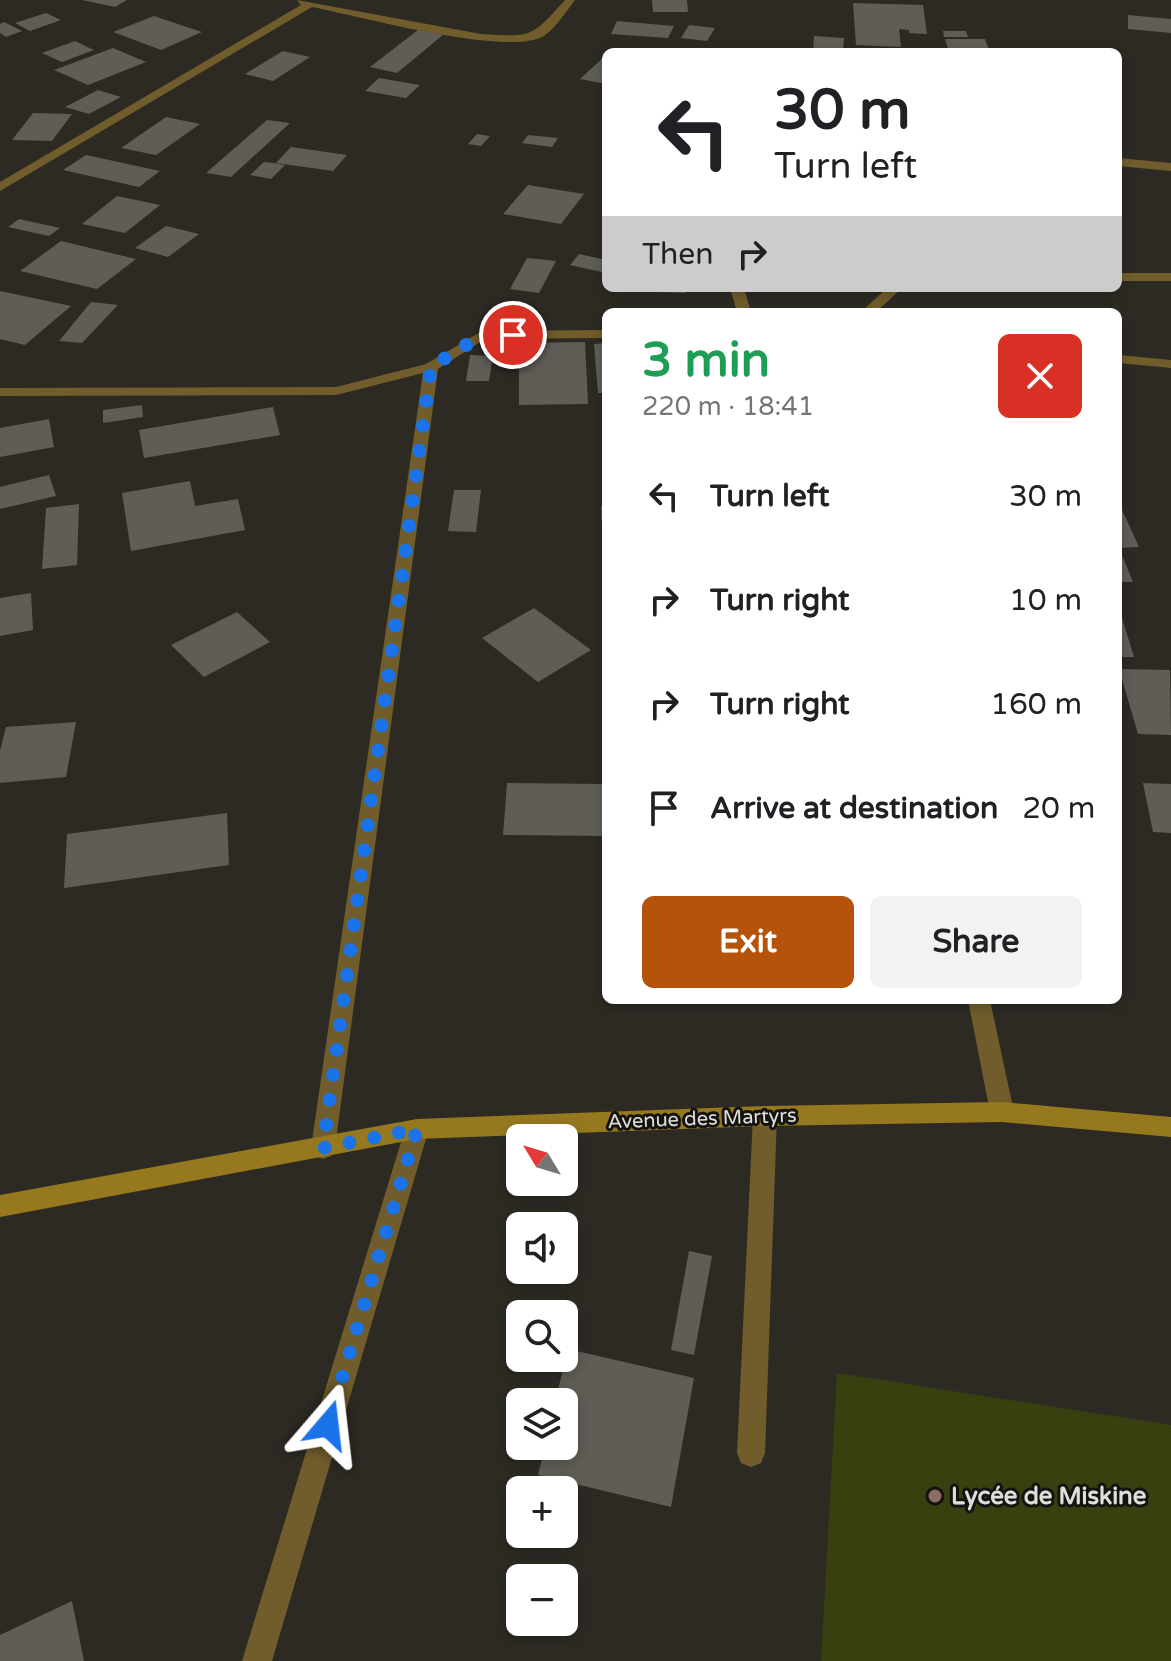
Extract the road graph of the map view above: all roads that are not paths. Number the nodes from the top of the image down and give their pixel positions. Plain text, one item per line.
1 (293, 0) edge
2 (570, 0) edge
3 (310, 4) junction
4 (1122, 162) edge
5 (1171, 167) edge
6 (0, 187) edge
7 (1122, 277) edge
8 (1171, 277) edge
9 (890, 292) edge
10 (872, 308) edge
11 (602, 334) edge
12 (1122, 359) edge
13 (1171, 364) edge
14 (431, 367) junction
15 (0, 392) edge
16 (980, 1004) edge
17 (1002, 1112) junction
18 (765, 1116) junction
19 (1171, 1127) edge
20 (417, 1129) junction
21 (323, 1148) junction
22 (0, 1206) edge
23 (751, 1453) dead end
24 (257, 1661) edge

1 - 3 street
2 - 3 street
3 - 6 street
4 - 5 street
7 - 8 street
9 - 10 street
11 - 14 street
12 - 13 street
14 - 15 street
14 - 21 street
16 - 17 street
17 - 18 main road, Avenue des Martyrs
17 - 19 main road, Avenue des Martyrs
18 - 20 main road, Avenue des Martyrs
18 - 23 street
20 - 21 main road, Avenue des Martyrs
20 - 24 street
21 - 22 main road, Avenue des Martyrs

